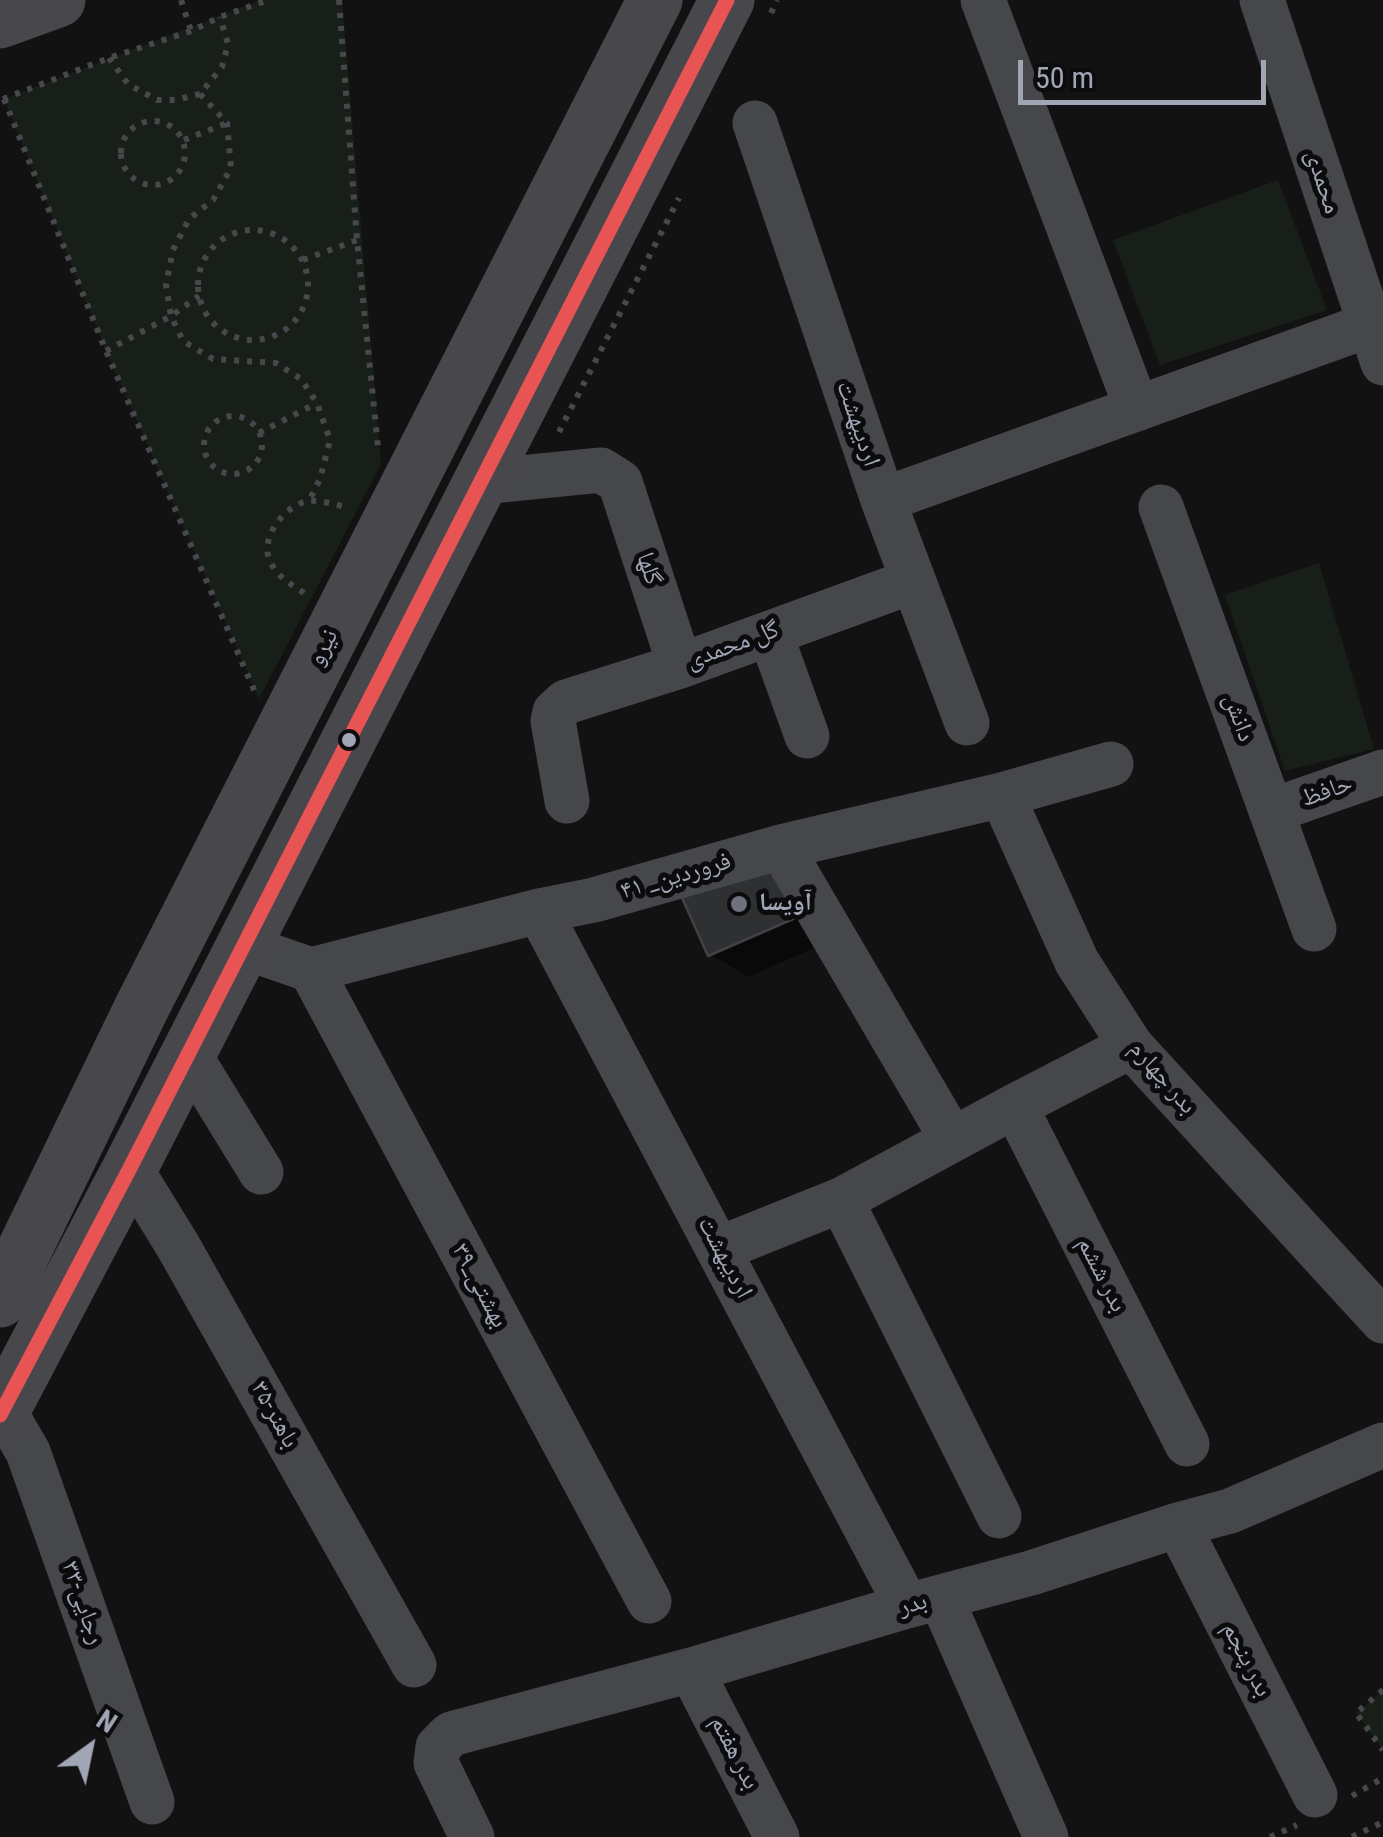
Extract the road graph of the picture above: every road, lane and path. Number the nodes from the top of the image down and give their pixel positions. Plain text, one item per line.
1 (58, 0) edge
2 (181, 0) edge
3 (268, 0) edge
4 (338, 0) edge
5 (655, 0) edge
6 (727, 0) edge
7 (983, 0) edge
8 (1264, 1) edge
9 (220, 18) junction
10 (0, 22) edge
11 (190, 31) junction
12 (109, 58) junction
13 (200, 94) junction
14 (2, 100) edge
15 (227, 123) junction
16 (755, 123) dead end
17 (184, 140) junction
18 (358, 240) junction
19 (304, 260) junction
20 (199, 296) junction
21 (170, 316) junction
22 (1376, 344) edge
23 (106, 351) junction
24 (317, 403) junction
25 (1137, 409) junction
26 (260, 433) junction
27 (380, 458) dead end
28 (481, 482) junction
29 (883, 500) junction
30 (309, 501) junction
31 (1161, 507) dead end
32 (355, 510) dead end
33 (913, 581) junction
34 (315, 602) dead end
35 (770, 633) junction
36 (680, 666) junction
37 (268, 683) dead end
38 (966, 723) dead end
39 (807, 736) dead end
40 (1111, 764) dead end
41 (1383, 772) edge
42 (1002, 795) junction
43 (568, 802) dead end
44 (1272, 811) junction
45 (781, 847) junction
46 (539, 911) junction
47 (1314, 928) dead end
48 (242, 946) junction
49 (311, 970) junction
50 (1131, 1046) junction
51 (188, 1054) junction
52 (1015, 1106) junction
53 (952, 1139) junction
54 (130, 1168) junction
55 (261, 1172) dead end
56 (841, 1200) junction
57 (719, 1249) junction
58 (3, 1282) edge
59 (56, 1310) junction
60 (1383, 1321) edge
61 (2, 1412) edge
62 (1187, 1444) dead end
63 (1383, 1445) edge
64 (999, 1516) dead end
65 (1178, 1525) junction
66 (649, 1602) dead end
67 (924, 1602) junction
68 (414, 1665) dead end
69 (691, 1670) junction
70 (1383, 1690) edge
71 (1383, 1750) edge
72 (1315, 1794) dead end
73 (152, 1802) dead end
74 (1383, 1822) edge
75 (472, 1837) edge
76 (777, 1837) edge
77 (1046, 1837) edge
78 (1352, 1837) edge

1 - 10 main road
2 - 11 path
3 - 9 path
4 - 18 path
5 - 58 main road, نیرو
6 - 28 main road
7 - 25 street
8 - 22 street, محمدی
9 - 11 path
9 - 13 path
11 - 12 path
12 - 13 path
12 - 14 path
13 - 15 path
14 - 23 path
15 - 17 path
15 - 21 path
16 - 29 street, اردیبهشت
17 - 17 path
18 - 19 path
18 - 27 path
19 - 20 path
19 - 20 path
20 - 21 path
21 - 23 path
21 - 24 path
22 - 25 street
23 - 37 path
24 - 26 path
24 - 30 path
25 - 29 street
26 - 26 path
28 - 36 street, گلها
28 - 48 main road
29 - 33 street, اردیبهشت
30 - 32 path
30 - 34 path
31 - 44 street, دانش
33 - 35 street, گل محمدی
33 - 38 street, اردیبهشت
35 - 36 street, گل محمدی
35 - 39 street
36 - 43 street, گل محمدی
40 - 42 street, ۴۱ _فروردین
41 - 44 street, حافظ
42 - 45 street, ۴۱ _فروردین
42 - 50 street, بدر چهارم
44 - 47 street, دانش
45 - 46 street, ۴۱ _فروردین
45 - 53 street
46 - 49 street, ۴۱ _فروردین
46 - 57 street, اردیبهشت
48 - 49 street
48 - 51 main road
49 - 66 street, ۳۹_بهشتی
50 - 52 street
50 - 60 street, بدر چهارم
51 - 54 main road
51 - 55 street
52 - 53 street
52 - 62 street, بدر ششم
53 - 56 street
54 - 59 main road
54 - 68 street, ۳۵-باهنر
56 - 57 street
56 - 64 street
57 - 67 street, اردیبهشت
58 - 59 street
59 - 61 main road
61 - 73 street, ۳۳-رجایی
63 - 65 street, بدر
65 - 67 street, بدر
65 - 72 street, بدر پنجم
67 - 69 street, بدر
67 - 77 street
69 - 75 street, بدر
69 - 76 street, بدر هفتم
70 - 71 path
74 - 78 path

